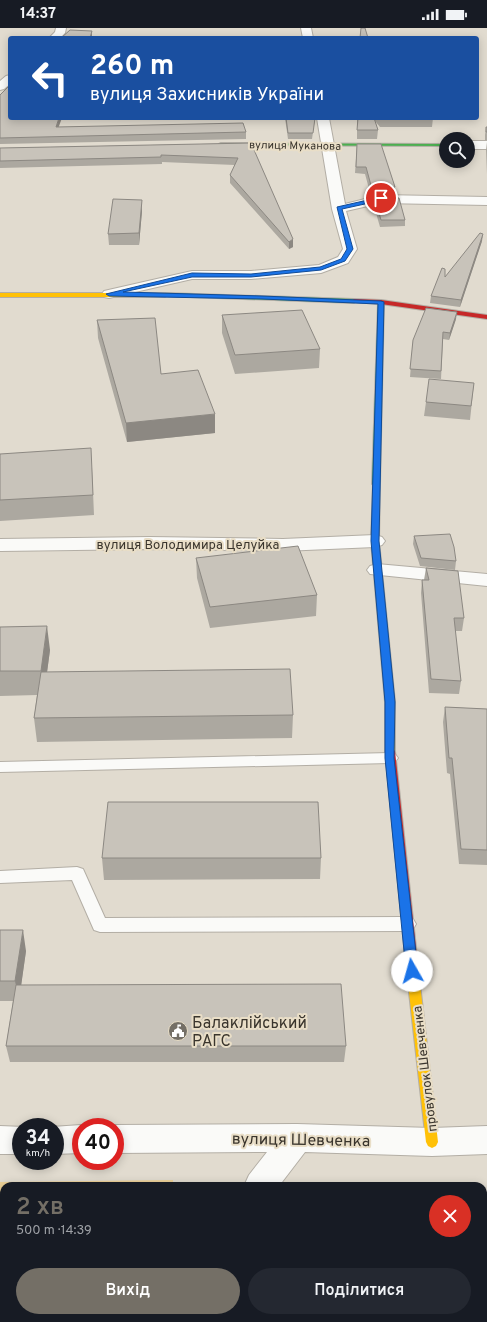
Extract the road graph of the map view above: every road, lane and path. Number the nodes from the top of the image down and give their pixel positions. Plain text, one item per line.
1 (8, 80) edge
2 (0, 87) edge
3 (323, 120) edge
4 (215, 144) edge
5 (328, 145) junction
6 (439, 145) edge
7 (475, 145) edge
8 (487, 145) edge
9 (487, 201) edge
10 (339, 208) junction
11 (109, 294) junction
12 (0, 295) edge
13 (381, 302) junction
14 (487, 317) edge
15 (375, 541) junction
16 (0, 545) edge
17 (377, 570) junction
18 (487, 580) edge
19 (390, 758) junction
20 (0, 767) edge
21 (0, 877) edge
22 (407, 924) junction
23 (297, 1138) junction
24 (124, 1139) edge
25 (0, 1140) edge
26 (12, 1140) edge
27 (487, 1140) edge
28 (432, 1142) junction
29 (263, 1182) edge

1 - 2 street
3 - 5 street
4 - 5 street, вулиця Муканова
5 - 6 street, вулиця Муканова
5 - 10 street
7 - 8 street
9 - 10 street
10 - 11 street
11 - 12 street
11 - 13 street
13 - 14 street
13 - 15 street, провулок Шевченка
15 - 16 street, вулиця Володимира Целуйка
15 - 17 street, провулок Шевченка
17 - 18 street
17 - 19 street, провулок Шевченка
19 - 20 lane
19 - 22 street, провулок Шевченка
21 - 22 lane
22 - 28 street, провулок Шевченка
23 - 24 street, вулиця Шевченка
23 - 28 street, вулиця Шевченка
23 - 29 street
25 - 26 street
27 - 28 street, вулиця Шевченка

